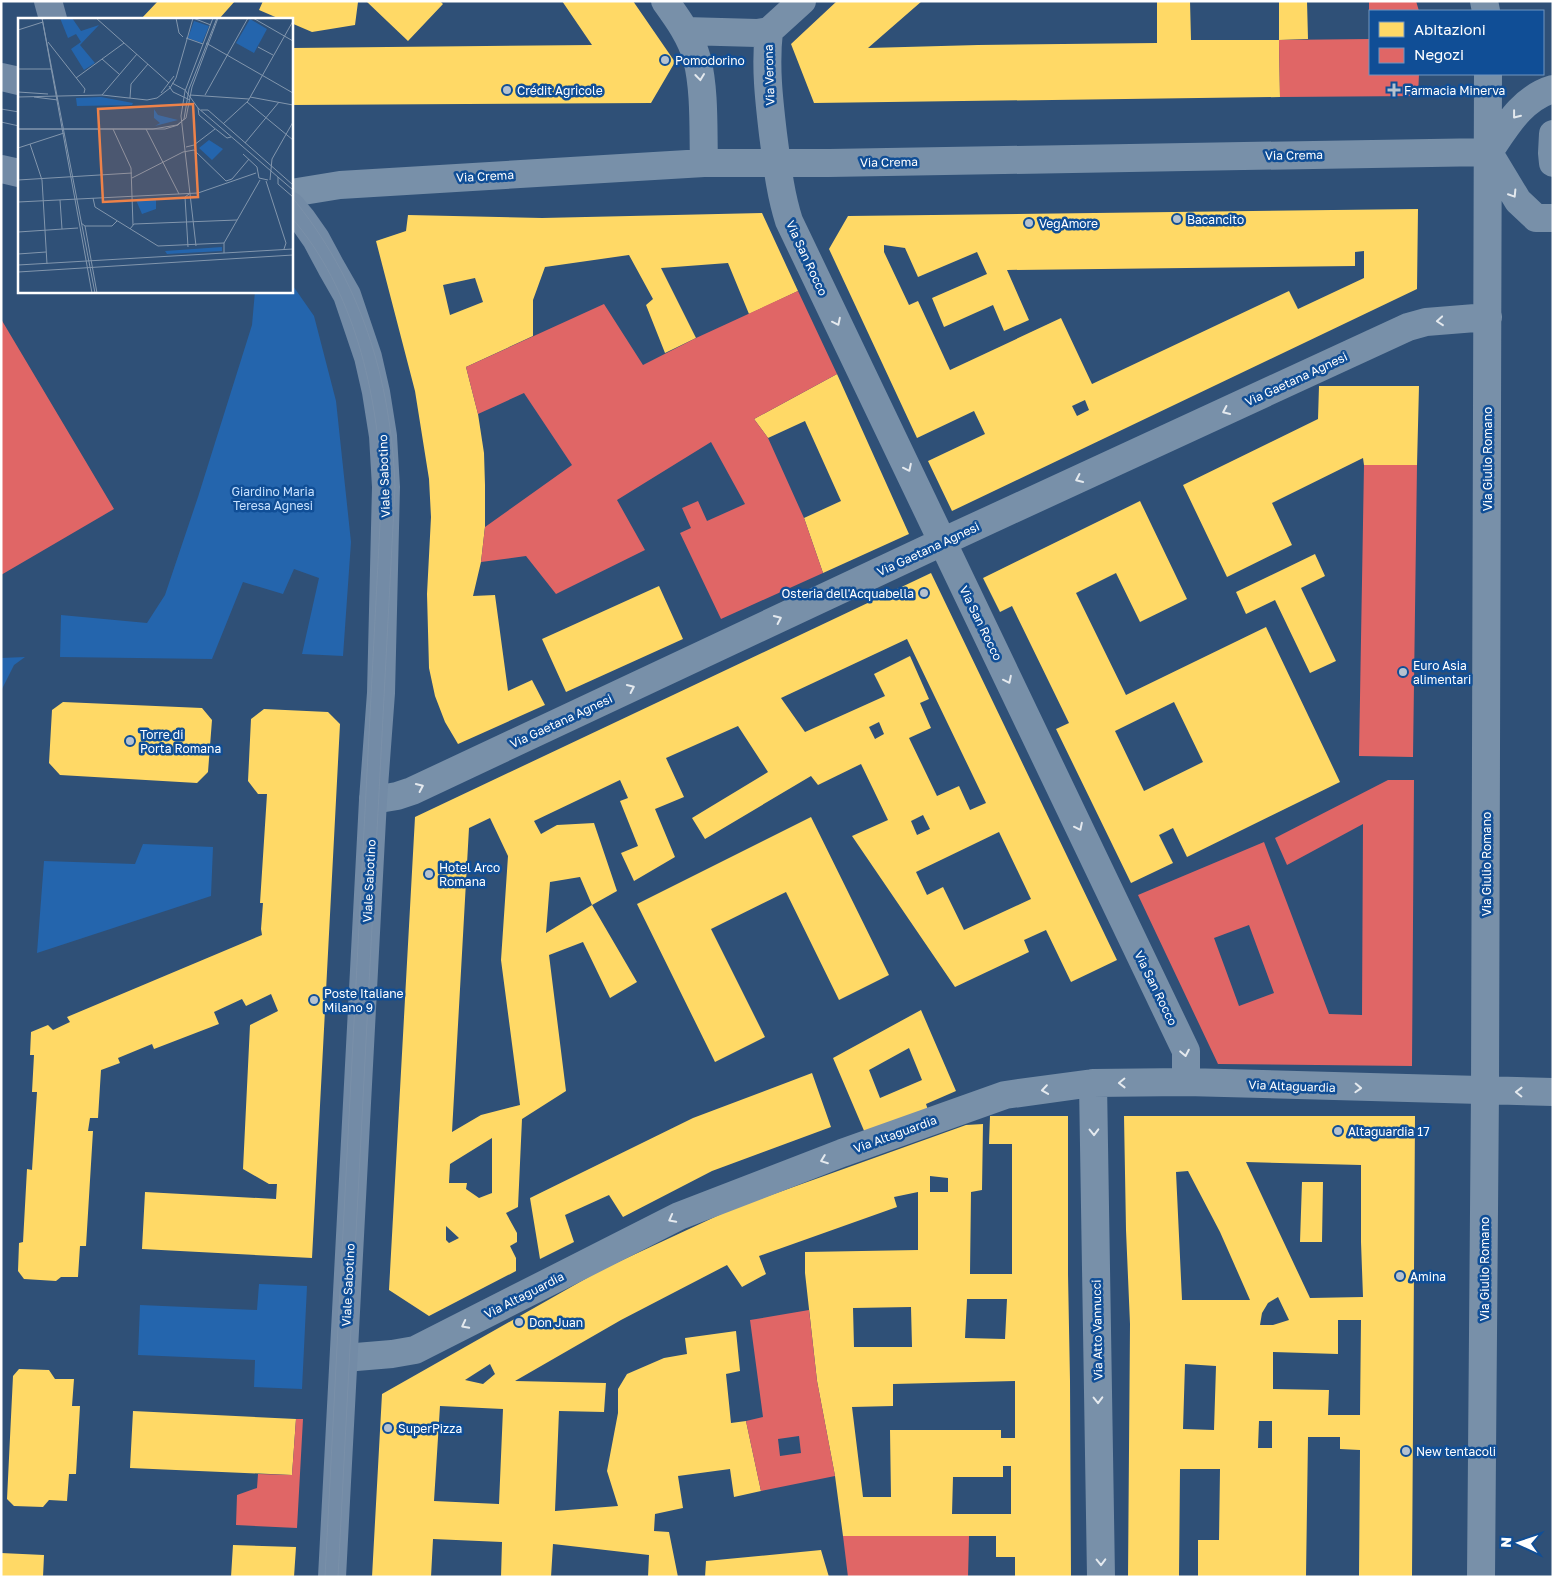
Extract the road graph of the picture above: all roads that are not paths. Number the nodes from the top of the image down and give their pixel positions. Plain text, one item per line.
1 (48, 1) edge
2 (665, 1) edge
3 (802, 1) edge
4 (53, 18) edge
5 (685, 31) junction
6 (769, 31) junction
7 (1488, 75) edge
8 (1, 77) edge
9 (18, 80) edge
10 (1553, 89) edge
11 (1553, 134) edge
12 (1489, 152) junction
13 (704, 163) junction
14 (776, 163) junction
15 (1553, 163) edge
16 (1, 169) edge
17 (18, 173) edge
18 (292, 193) edge
19 (292, 207) edge
20 (1553, 218) edge
21 (1488, 317) junction
22 (942, 542) junction
23 (373, 800) junction
24 (1186, 1082) junction
25 (1093, 1083) junction
26 (1485, 1091) junction
27 (1553, 1092) edge
28 (344, 1358) junction
29 (332, 1577) edge
30 (1101, 1577) edge
31 (1481, 1577) edge

1 - 4 street
2 - 5 street
3 - 6 street, Via Verona
5 - 6 street
5 -> 13 street
6 - 14 street, Via Verona
7 - 12 street, Via Giulio Romano
8 - 9 street
10 -> 12 street
11 - 15 street
12 - 14 street, Via Crema
12 -> 20 street
12 - 21 street, Via Giulio Romano
13 - 14 street, Via Crema
13 - 18 street, Via Crema
14 -> 22 street, Via San Rocco
16 - 17 street
19 - 23 street, Viale Sabotino
21 -> 22 street, Via Gaetana Agnesi
21 - 26 street, Via Giulio Romano
23 -> 22 street, Via Gaetana Agnesi
22 -> 24 street, Via San Rocco
23 - 28 street, Viale Sabotino
24 -> 25 street, Via Altaguardia
24 -> 26 street, Via Altaguardia
25 -> 28 street, Via Altaguardia
25 -> 30 street, Via Atto Vannucci
27 -> 26 street, Via Altaguardia
26 - 31 street, Via Giulio Romano
28 - 29 street, Viale Sabotino

